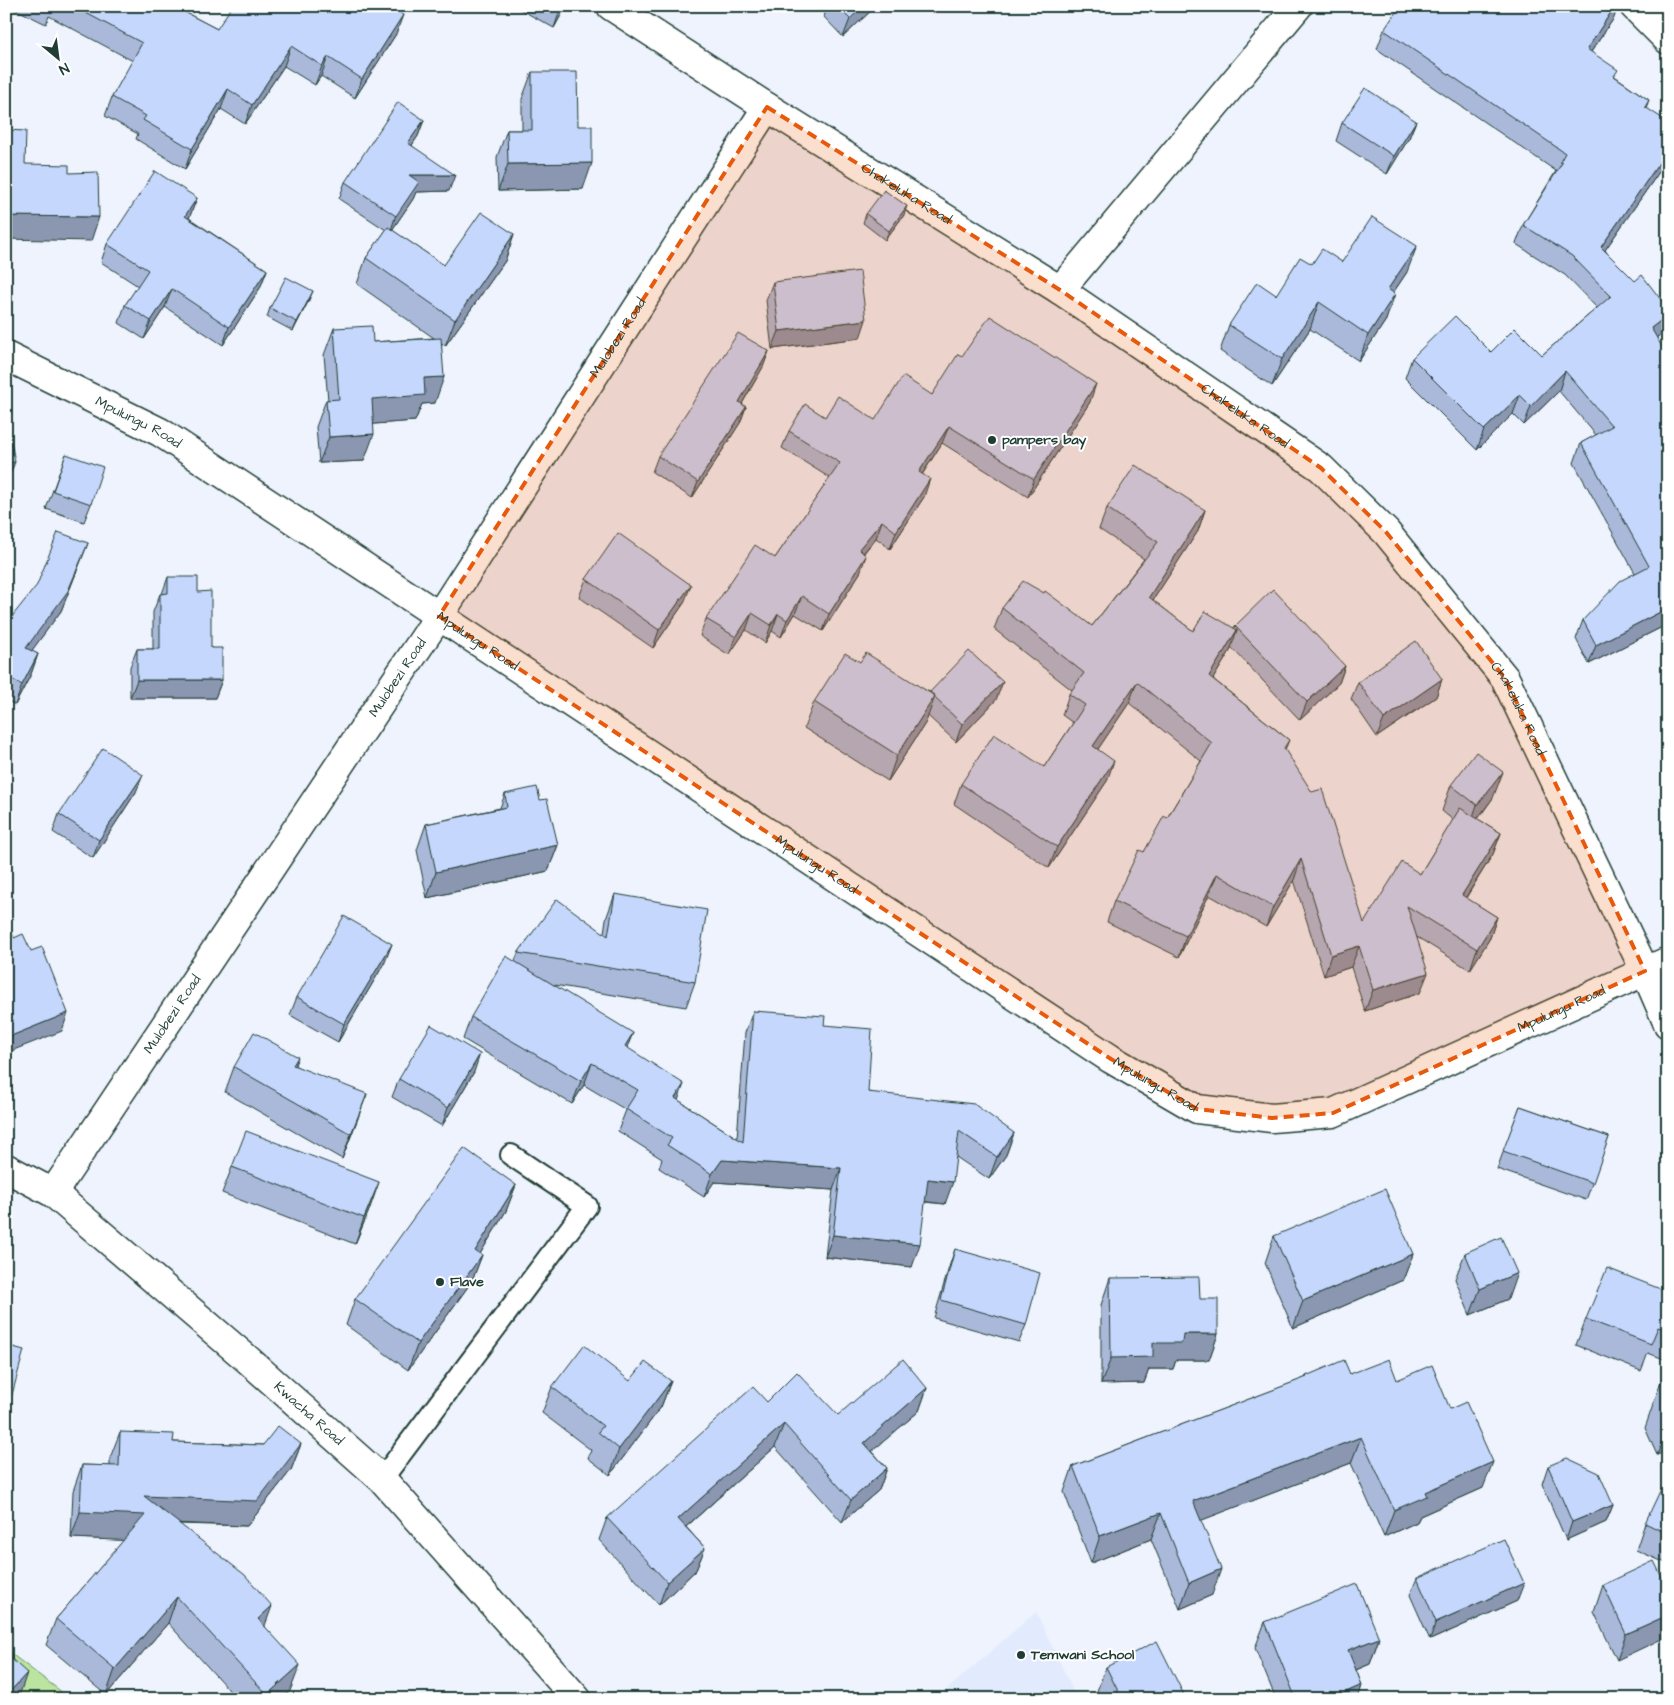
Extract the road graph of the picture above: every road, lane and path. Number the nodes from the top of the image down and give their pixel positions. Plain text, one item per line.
1 (611, 6) edge
2 (1298, 6) edge
3 (1634, 6) edge
4 (1668, 40) edge
5 (767, 107) junction
6 (1060, 290) junction
7 (6, 356) edge
8 (439, 616) junction
9 (1656, 966) edge
10 (1668, 1024) edge
11 (511, 1155) dead end
12 (6, 1168) edge
13 (54, 1193) junction
14 (382, 1479) junction
15 (577, 1699) edge

1 - 5 street, Chakeluka Road
2 - 6 street
3 - 4 street
5 - 6 street, Chakeluka Road
5 - 8 street, Mulobezi Road
6 - 9 street, Chakeluka Road
7 - 8 street, Mpulungu Road
8 - 9 street, Mpulungu Road
8 - 13 street, Mulobezi Road
9 - 10 street, Chakeluka Road
11 - 14 lane
12 - 13 street, Kwacha Road
13 - 14 street, Kwacha Road
14 - 15 street, Kwacha Road

